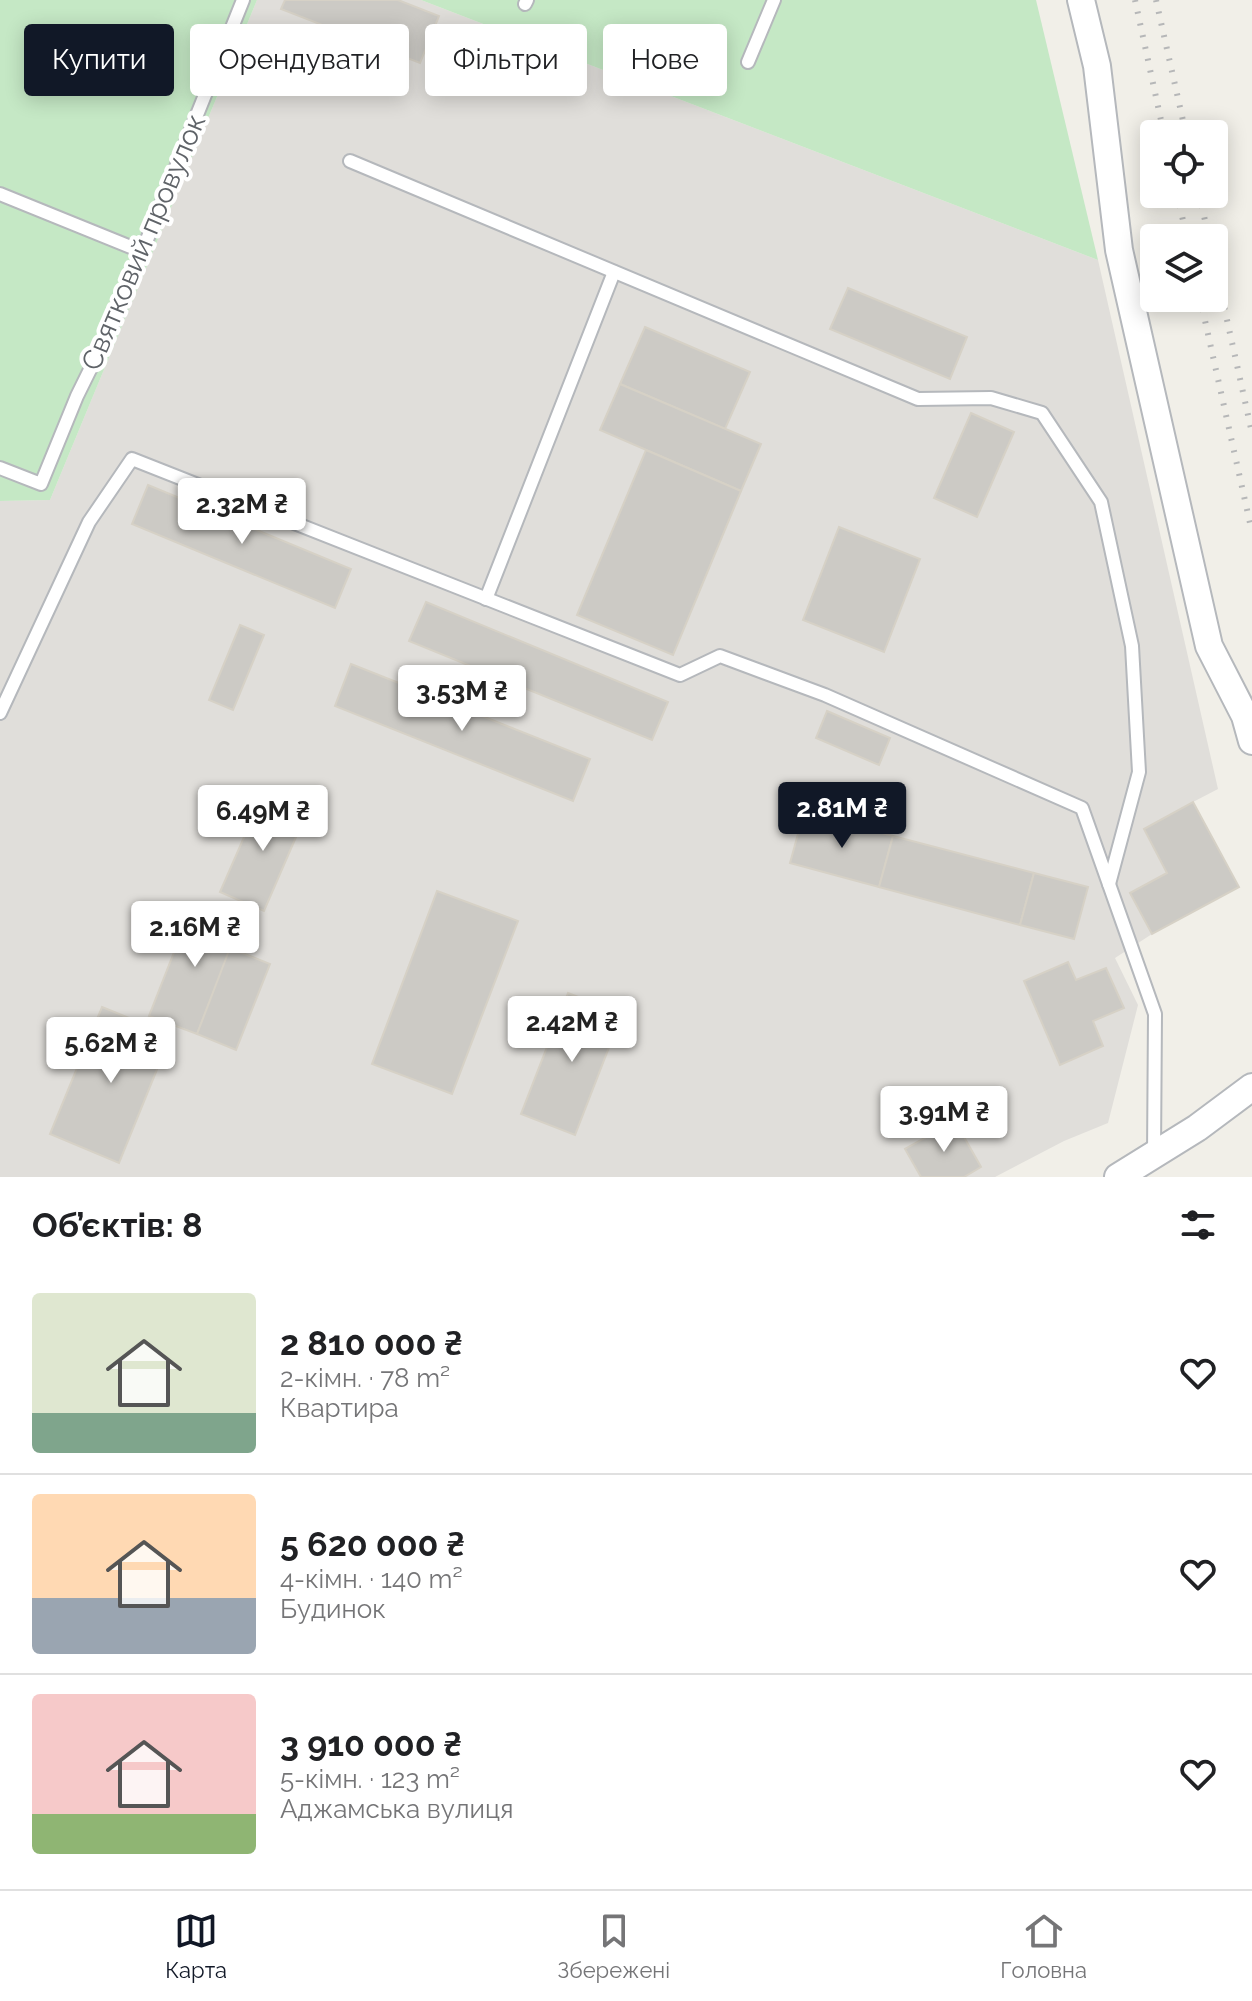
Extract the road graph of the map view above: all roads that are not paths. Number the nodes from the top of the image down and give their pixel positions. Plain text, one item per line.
1 (243, 0) edge
2 (774, 0) edge
3 (1081, 0) edge
4 (748, 62) dead end
5 (350, 161) dead end
6 (0, 194) edge
7 (143, 252) junction
8 (614, 272) junction
9 (0, 468) edge
10 (486, 599) junction
11 (0, 713) edge
12 (1252, 741) edge
13 (1109, 884) junction
14 (1252, 1087) edge
15 (1154, 1155) junction
16 (1118, 1177) edge

1 - 7 lane, Святковий провулок
2 - 4 lane
3 - 12 street
5 - 8 lane
6 - 7 lane
7 - 9 lane, Святковий провулок
8 - 10 lane
8 - 13 lane
10 - 11 lane
10 - 13 lane
13 - 15 lane
14 - 15 street
15 - 16 street

